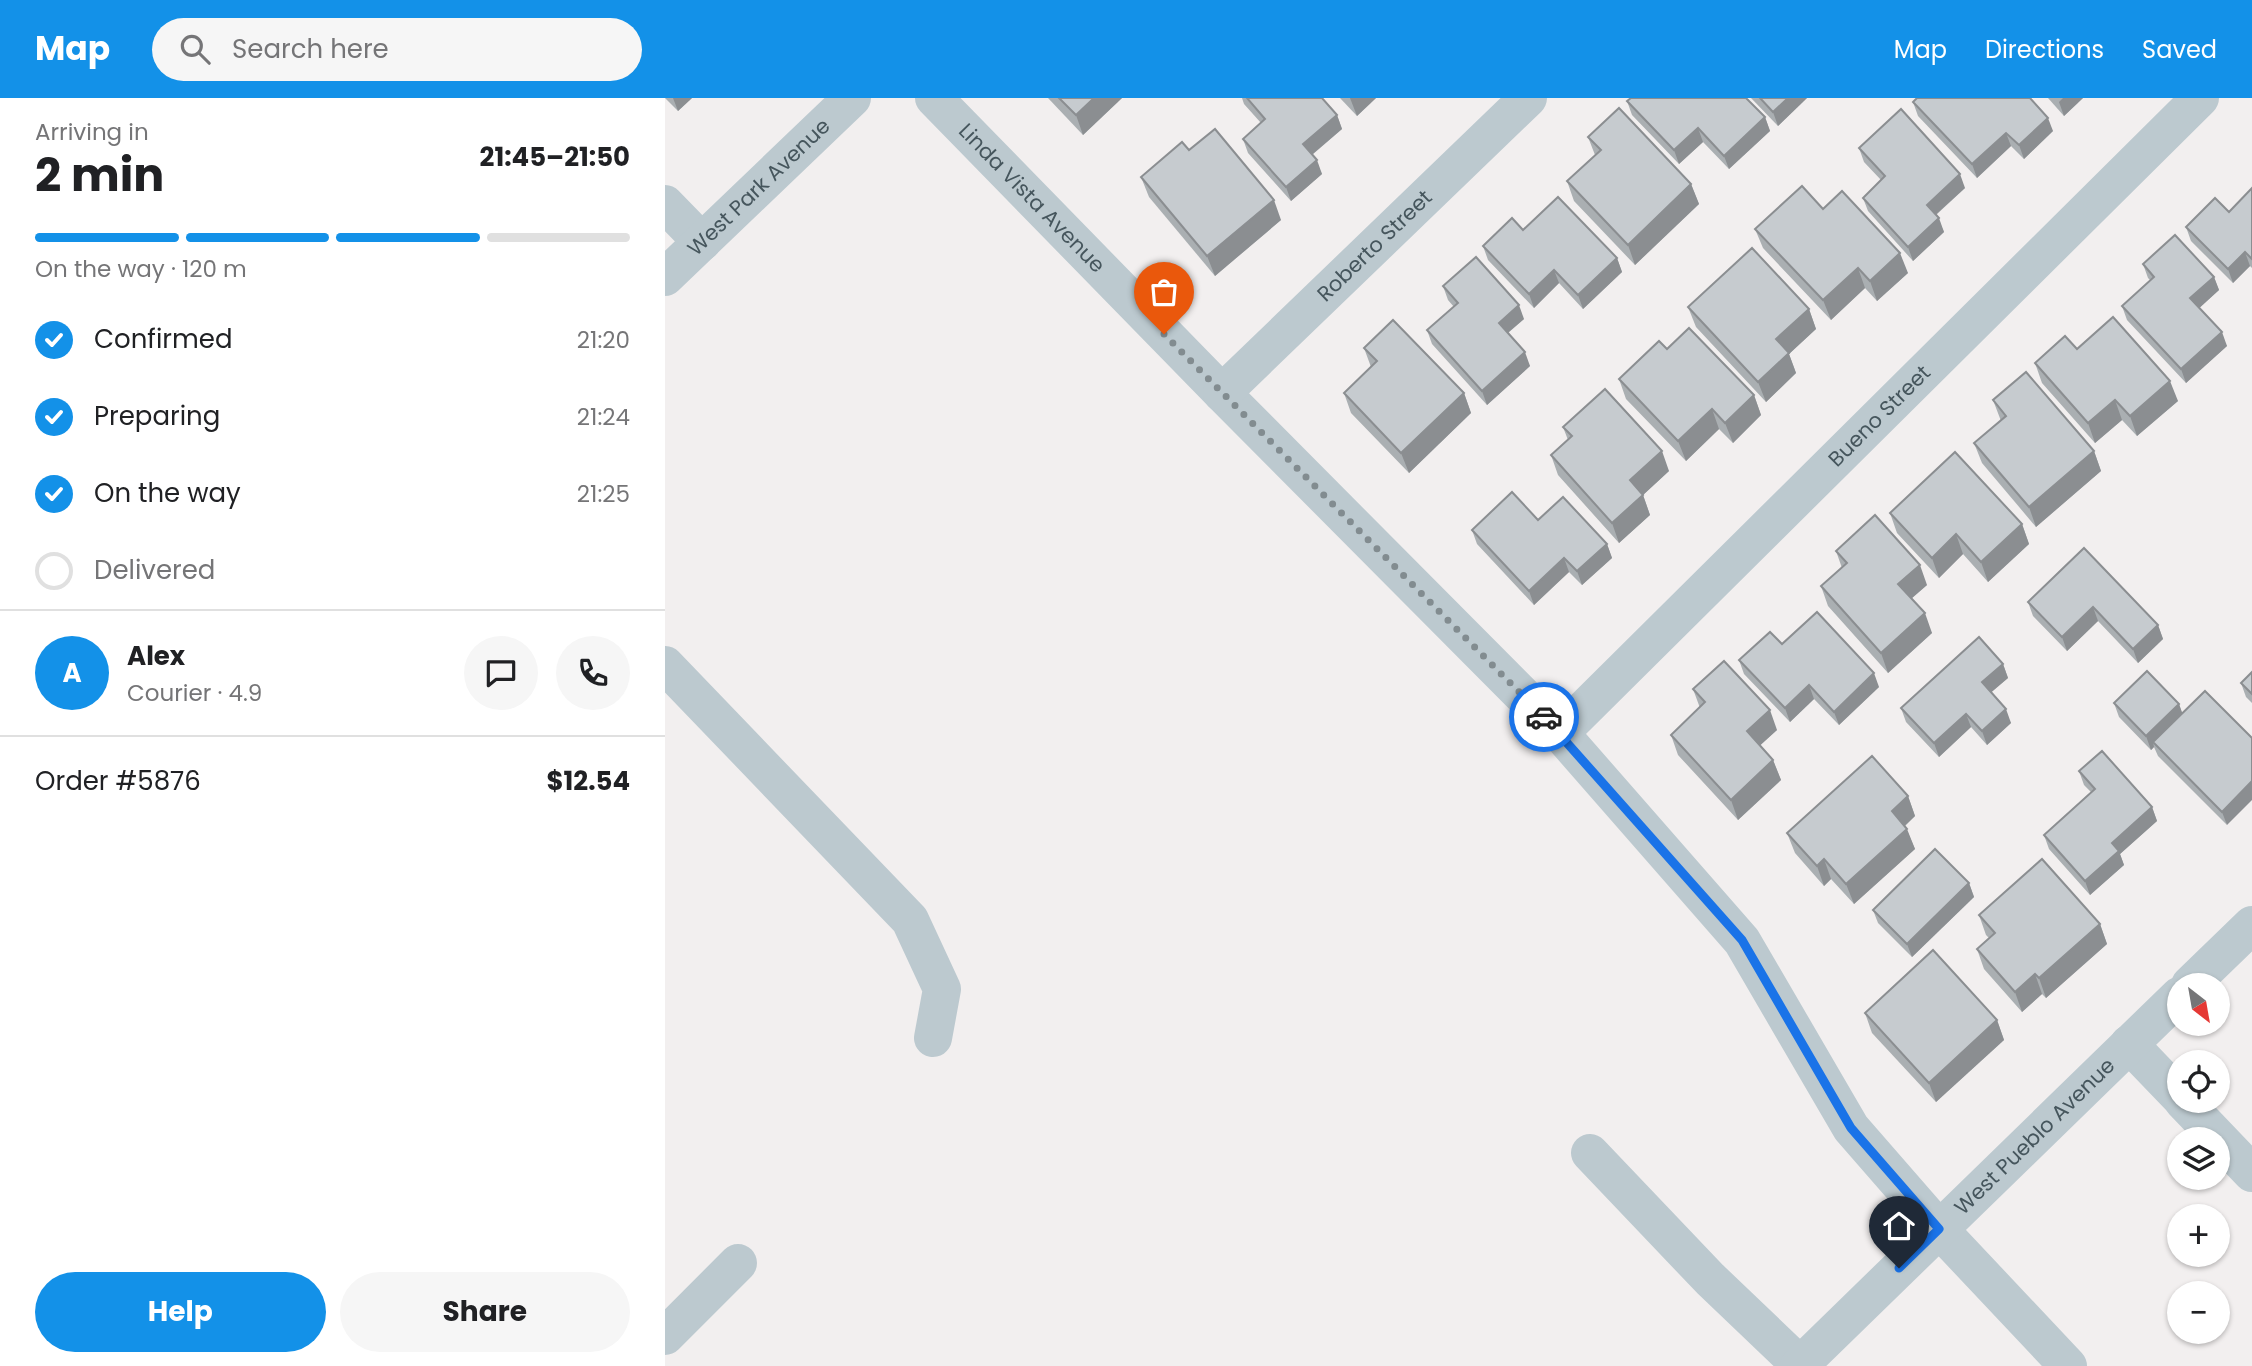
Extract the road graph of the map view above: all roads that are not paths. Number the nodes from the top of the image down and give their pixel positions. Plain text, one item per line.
1 (852, 98) edge
2 (935, 98) edge
3 (1528, 98) edge
4 (2200, 98) edge
5 (665, 204) edge
6 (702, 242) junction
7 (665, 277) edge
8 (1221, 393) junction
9 (665, 665) edge
10 (1560, 733) junction
11 (2252, 925) edge
12 (2202, 973) edge
13 (2167, 1008) edge
14 (933, 1038) dead end
15 (2129, 1044) junction
16 (2167, 1084) edge
17 (2194, 1113) edge
18 (1590, 1153) dead end
19 (2252, 1173) edge
20 (1939, 1229) junction
21 (738, 1263) dead end
22 (665, 1336) edge
23 (1799, 1366) edge
24 (2068, 1366) edge

1 - 6 street, West Park Avenue
2 - 8 street, Linda Vista Avenue
3 - 8 street, Roberto Street
4 - 10 street, Bueno Street
5 - 6 street
6 - 7 street, West Park Avenue
8 - 10 street, Linda Vista Avenue
9 - 14 street
10 - 20 street, Linda Vista Avenue
11 - 12 street
13 - 15 street, West Pueblo Avenue
15 - 16 street
15 - 20 street, West Pueblo Avenue
17 - 19 street
18 - 23 street
20 - 23 street, West Pueblo Avenue
20 - 24 street, Linda Vista Avenue
21 - 22 street

